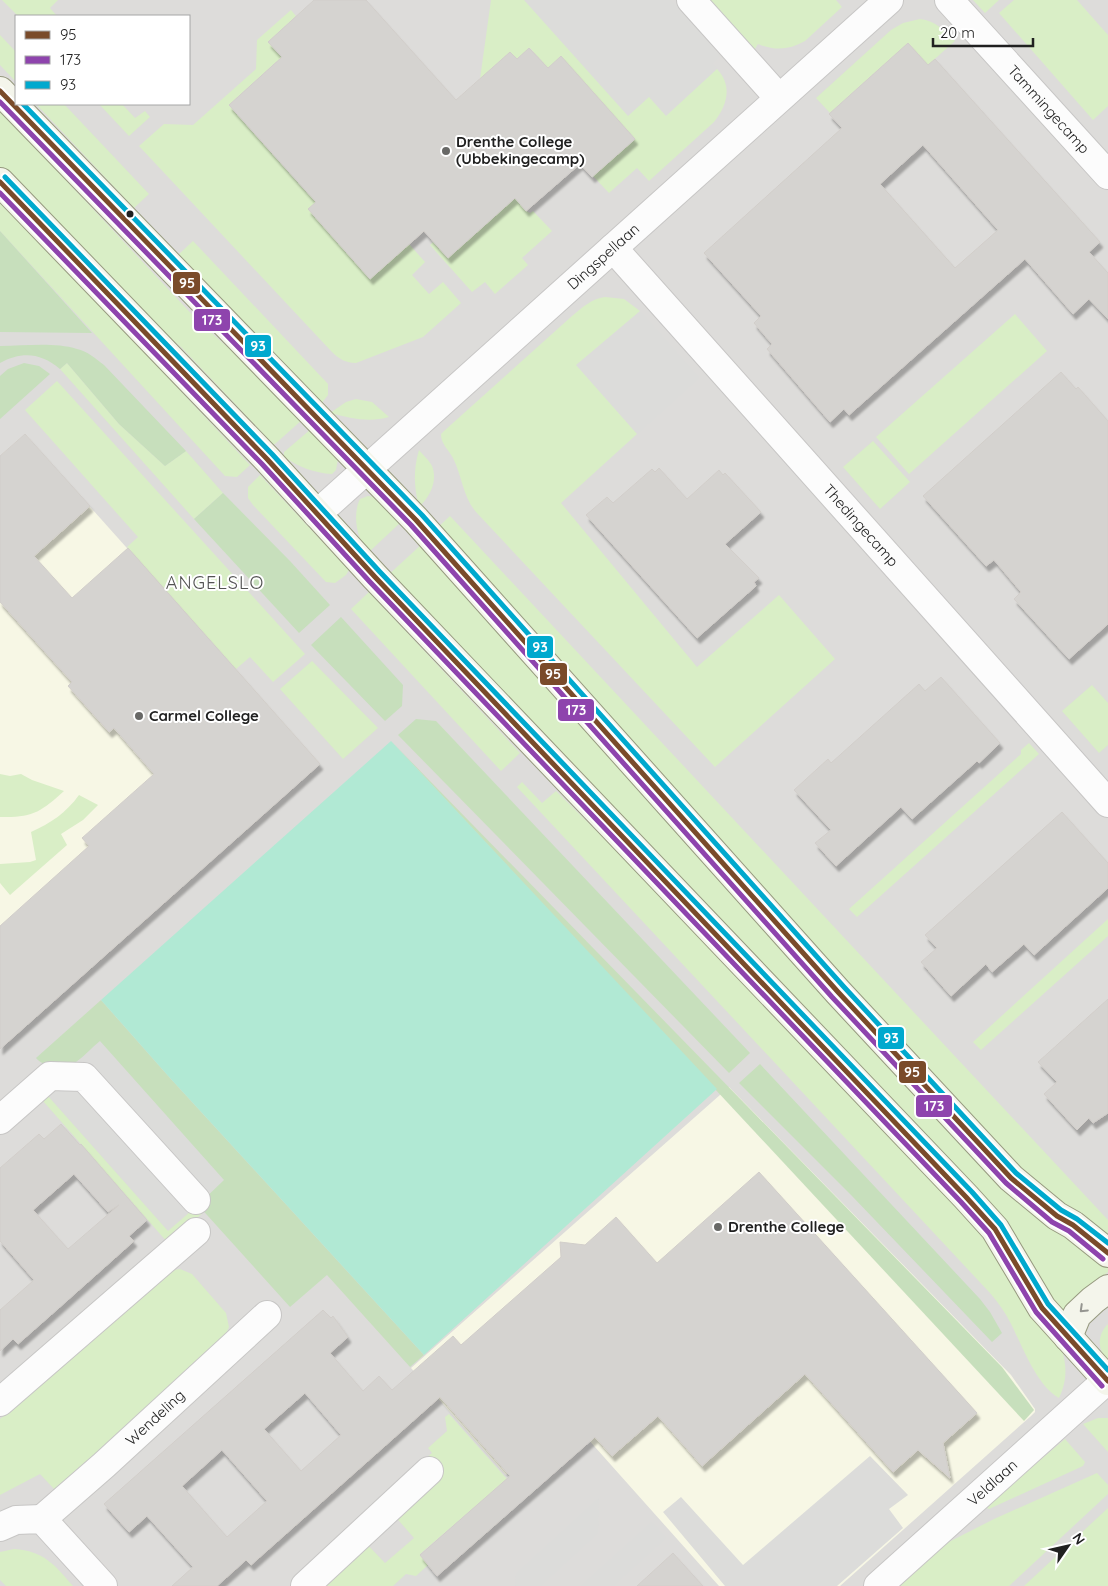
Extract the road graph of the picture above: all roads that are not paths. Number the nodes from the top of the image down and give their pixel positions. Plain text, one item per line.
1 (691, 0) edge
2 (890, 0) edge
3 (949, 0) edge
4 (0, 91) edge
5 (779, 98) junction
6 (1108, 175) edge
7 (0, 182) edge
8 (613, 248) junction
9 (367, 469) junction
10 (317, 514) junction
11 (1108, 803) edge
12 (0, 1120) edge
13 (196, 1200) dead end
14 (196, 1232) dead end
15 (1108, 1253) edge
16 (1108, 1289) edge
17 (267, 1315) dead end
18 (1068, 1337) junction
19 (1107, 1381) edge
20 (0, 1402) edge
21 (429, 1471) dead end
22 (42, 1519) junction
23 (0, 1527) edge
24 (103, 1586) edge
25 (304, 1586) edge
26 (878, 1586) edge

1 - 5 street
2 - 5 street, Dingspellaan
3 - 6 street, Tammingecamp
4 - 9 street
5 - 8 street, Dingspellaan
7 - 10 street
8 - 9 street, Dingspellaan
8 - 11 street, Thedingecamp
9 - 10 street, Dingspellaan
9 - 15 street
10 - 18 street
12 - 13 street
14 - 20 street
16 -> 18 street
17 - 22 street, Wendeling
18 - 19 street
19 - 26 street, Veldlaan
21 - 25 street
22 - 23 street
22 - 24 street

